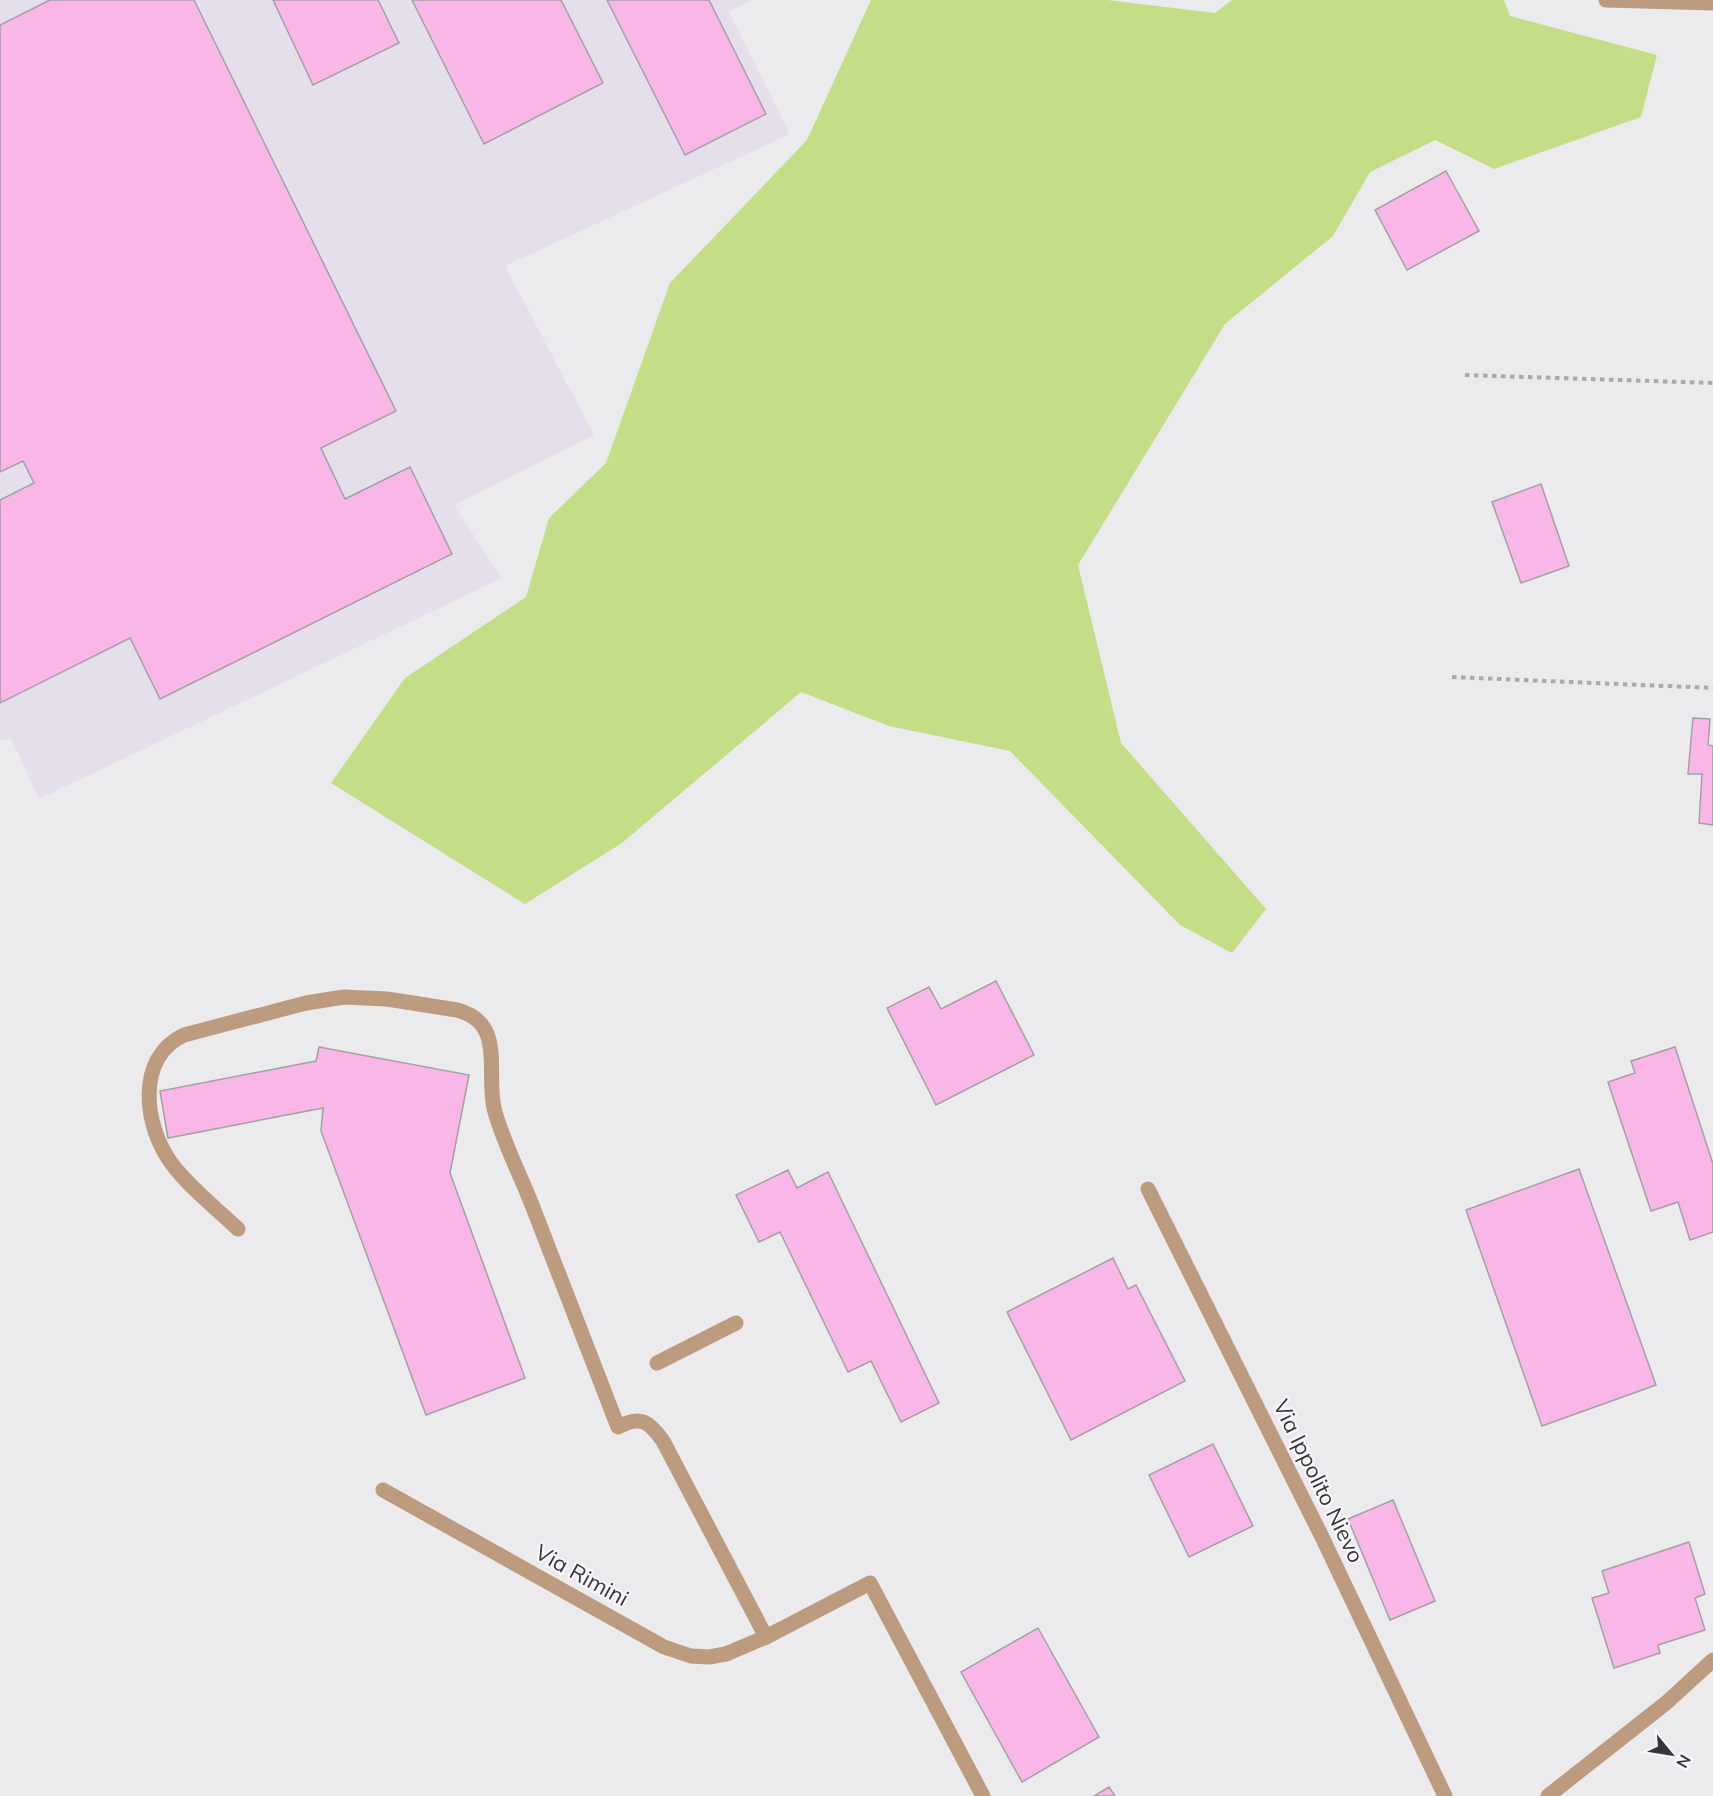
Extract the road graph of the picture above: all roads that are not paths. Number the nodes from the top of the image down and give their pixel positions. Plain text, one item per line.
1 (1606, 0) edge
2 (1713, 3) edge
3 (1148, 1189) dead end
4 (238, 1229) dead end
5 (736, 1323) dead end
6 (657, 1363) dead end
7 (383, 1490) dead end
8 (766, 1636) junction
9 (1711, 1667) edge
10 (983, 1796) edge
11 (1445, 1796) edge
12 (1548, 1796) edge

1 - 2 street
3 - 11 street, Via Ippolito Nievo
4 - 8 street
5 - 6 street
7 - 8 street, Via Rimini
8 - 10 street, Via Rimini
9 - 12 street

